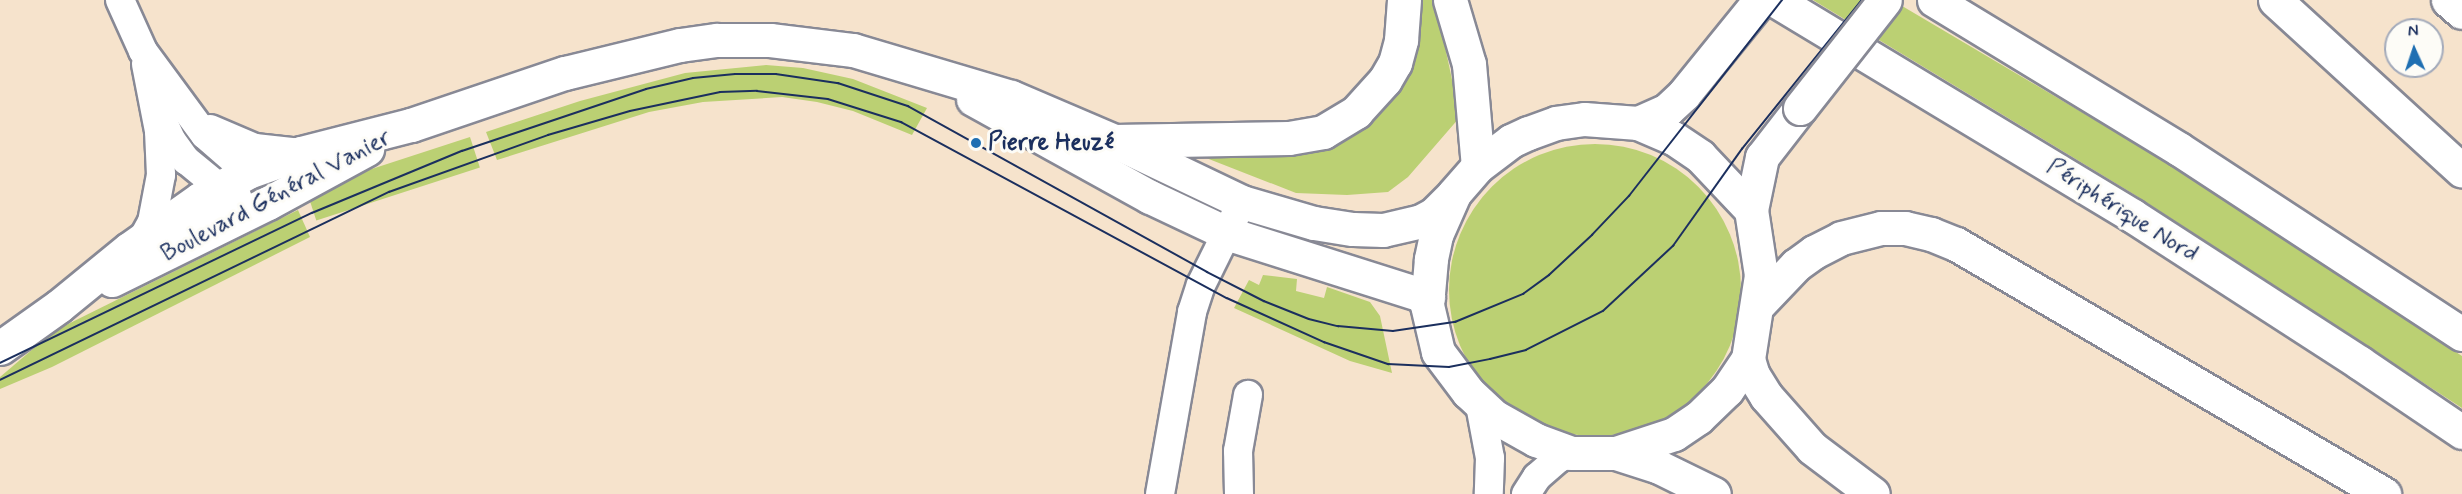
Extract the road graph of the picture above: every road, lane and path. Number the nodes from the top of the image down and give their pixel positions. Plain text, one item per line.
1 (120, 0) edge
2 (1404, 0) edge
3 (1450, 0) edge
4 (1760, 0) edge
5 (1775, 0) edge
6 (1885, 0) edge
7 (1934, 0) edge
8 (2275, 0) edge
9 (2448, 0) edge
10 (2462, 12) edge
11 (143, 51) junction
12 (930, 74) junction
13 (156, 105) junction
14 (192, 115) junction
15 (1638, 123) junction
16 (411, 125) junction
17 (1114, 141) junction
18 (301, 153) junction
19 (1478, 166) junction
20 (2462, 171) edge
21 (230, 186) junction
22 (1454, 194) junction
23 (268, 203) junction
24 (1751, 210) junction
25 (1234, 217) junction
26 (141, 253) junction
27 (1428, 297) junction
28 (1758, 305) junction
29 (2462, 334) edge
30 (0, 348) edge
31 (1748, 358) junction
32 (1248, 395) dead end
33 (1480, 405) junction
34 (2462, 432) edge
35 (1571, 453) junction
36 (1616, 453) junction
37 (1160, 494) edge
38 (1239, 494) edge
39 (1489, 494) edge
40 (1526, 494) edge
41 (1714, 494) edge
42 (1873, 494) edge
43 (2384, 494) edge

1 - 11 street
2 - 17 main road
3 - 19 main road
4 - 15 main road
5 - 34 main road, Périphérique Nord
6 - 24 main road, bridge
7 - 29 main road
8 - 20 main road
9 - 10 main road
11 - 13 street
11 - 14 street
12 - 16 main road, Boulevard Général Vanier
12 - 17 main road, Boulevard Général Vanier
12 - 25 main road, Boulevard Général Vanier
13 - 21 street
13 - 26 street
14 - 18 street
14 - 21 street
15 - 19 main road
15 - 24 main road
16 - 18 main road, Boulevard Général Vanier
16 - 23 main road, Boulevard Général Vanier
17 - 25 main road, Boulevard Général Vanier
18 - 21 main road, Boulevard Général Vanier
19 - 22 main road
21 - 23 street
21 - 26 main road, Boulevard Général Vanier
22 - 25 main road, Boulevard Général Vanier
22 - 27 main road
23 - 26 main road, Boulevard Général Vanier
24 - 28 main road
25 - 27 main road, Boulevard Général Vanier
25 - 37 street
26 - 30 main road, Boulevard Général Vanier
27 - 33 main road
28 - 31 main road
28 - 43 main road
31 - 36 main road
31 - 42 main road
32 - 38 street
33 - 35 main road
33 - 39 street
35 - 36 main road
35 - 40 street
36 - 41 main road

